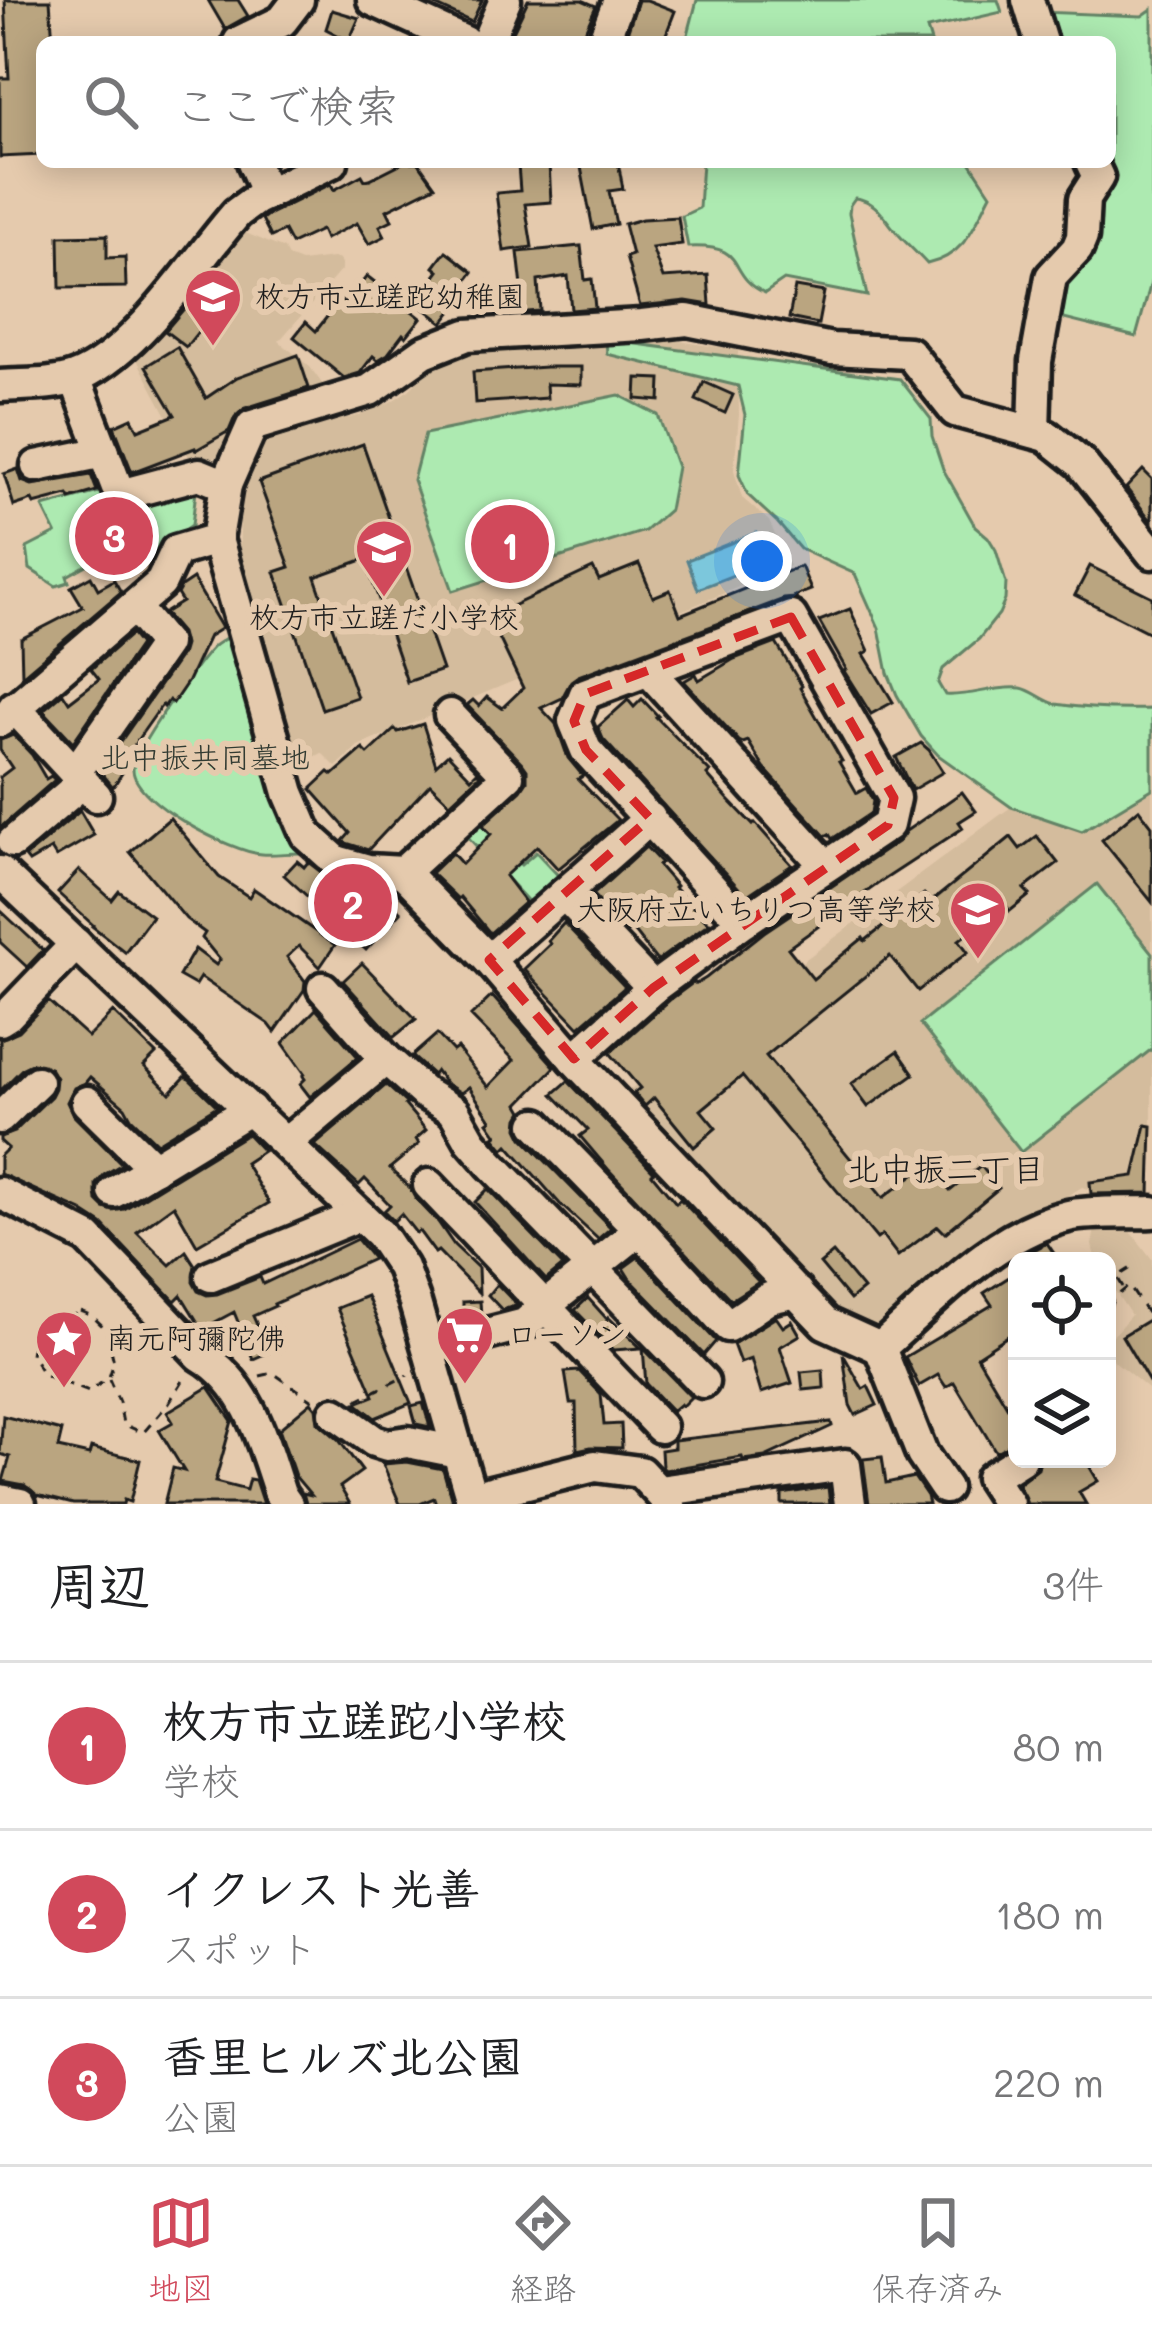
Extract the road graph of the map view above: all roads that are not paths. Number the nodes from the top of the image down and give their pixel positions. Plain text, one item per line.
1 (298, 0) edge
2 (373, 0) edge
3 (506, 0) edge
4 (619, 0) edge
5 (1028, 0) edge
6 (416, 9) edge
7 (251, 36) edge
8 (456, 36) edge
9 (490, 36) edge
10 (605, 36) edge
11 (1039, 36) edge
12 (255, 168) edge
13 (320, 168) edge
14 (1094, 168) edge
15 (266, 194) junction
16 (75, 378) junction
17 (0, 386) edge
18 (1034, 432) junction
19 (104, 452) junction
20 (38, 466) dead end
21 (226, 485) junction
22 (217, 539) junction
23 (1152, 554) edge
24 (134, 607) junction
25 (648, 670) junction
26 (7, 714) edge
27 (450, 715) dead end
28 (85, 784) junction
29 (650, 818) junction
30 (13, 842) dead end
31 (826, 866) junction
32 (0, 872) edge
33 (404, 872) junction
34 (564, 894) junction
35 (743, 922) junction
36 (76, 944) junction
37 (489, 959) junction
38 (323, 988) dead end
39 (653, 988) junction
40 (0, 1020) edge
41 (386, 1059) junction
42 (574, 1059) junction
43 (37, 1082) dead end
44 (87, 1102) dead end
45 (250, 1109) junction
46 (0, 1118) edge
47 (537, 1124) dead end
48 (286, 1143) junction
49 (154, 1168) junction
50 (429, 1185) dead end
51 (114, 1192) dead end
52 (0, 1193) edge
53 (1152, 1212) edge
54 (360, 1215) junction
55 (640, 1230) junction
56 (592, 1269) junction
57 (212, 1276) dead end
58 (797, 1292) junction
59 (545, 1306) junction
60 (880, 1348) junction
61 (429, 1349) junction
62 (704, 1382) dead end
63 (334, 1414) dead end
64 (661, 1427) dead end
65 (458, 1452) junction
66 (1008, 1467) edge
67 (945, 1488) dead end
68 (665, 1498) edge
69 (0, 1500) edge
70 (472, 1500) edge
71 (20, 1504) edge
72 (287, 1504) edge
73 (850, 1504) edge
74 (1008, 1504) edge

1 - 7 street
2 - 6 street
3 - 9 street
4 - 10 street
5 - 11 street
6 - 8 street
12 - 15 street
13 - 15 street
14 - 18 street
15 - 16 street
16 - 17 street
16 - 19 street
18 - 21 street
18 - 23 street
19 - 20 street
19 - 21 street
21 - 22 street
22 - 24 street
22 - 33 street
24 - 26 street
24 - 28 street
25 - 29 street
25 - 31 street
25 - 31 street
26 - 28 street
27 - 33 street
28 - 30 street
29 - 34 street
29 - 35 street
31 - 35 street
32 - 36 street
33 - 37 street
34 - 37 street
34 - 39 street
35 - 39 street
36 - 40 street
36 - 45 street
37 - 42 street
38 - 41 street
39 - 42 street
41 - 48 street
41 - 56 street
42 - 58 street
43 - 46 street
44 - 49 street
45 - 48 street
45 - 49 street
47 - 55 street
48 - 54 street
49 - 51 street
50 - 59 street
52 - 72 street
53 - 60 street
54 - 57 street
54 - 61 street
55 - 56 street
55 - 58 street
56 - 59 street
56 - 62 street
58 - 60 street
59 - 61 street
59 - 64 street
60 - 67 street
61 - 65 street
63 - 65 street
65 - 70 street
66 - 74 street
68 - 70 street
68 - 73 street
69 - 71 street

